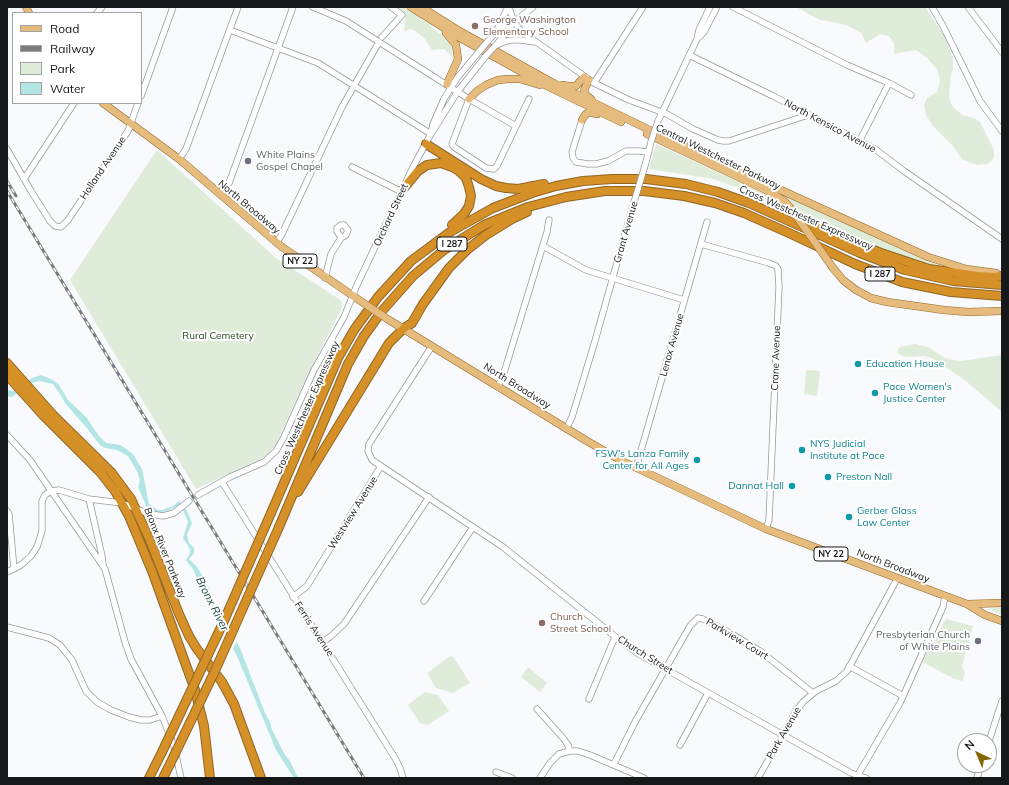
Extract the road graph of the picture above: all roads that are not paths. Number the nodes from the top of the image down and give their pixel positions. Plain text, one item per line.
1 (173, 7) edge
2 (238, 7) edge
3 (293, 7) edge
4 (313, 7) edge
5 (391, 7) edge
6 (411, 7) edge
7 (421, 7) edge
8 (508, 7) edge
9 (533, 7) edge
10 (643, 7) edge
11 (710, 7) edge
12 (717, 7) edge
13 (733, 7) edge
14 (932, 7) edge
15 (968, 7) edge
16 (424, 15) junction
17 (514, 22) junction
18 (230, 30) junction
19 (496, 32) junction
20 (380, 39) junction
21 (697, 39) junction
22 (536, 42) junction
23 (494, 46) junction
24 (278, 48) junction
25 (1002, 52) edge
26 (689, 55) junction
27 (589, 80) junction
28 (889, 83) junction
29 (551, 85) junction
30 (354, 86) junction
31 (449, 86) junction
32 (458, 92) junction
33 (142, 93) edge
34 (911, 95) dead end
35 (568, 96) junction
36 (469, 99) junction
37 (529, 99) dead end
38 (73, 104) edge
39 (104, 104) edge
40 (138, 104) edge
41 (662, 112) junction
42 (808, 115) junction
43 (582, 120) junction
44 (624, 121) junction
45 (131, 122) junction
46 (516, 126) junction
47 (1002, 131) edge
48 (431, 134) junction
49 (860, 140) junction
50 (424, 146) junction
51 (7, 149) edge
52 (648, 152) junction
53 (179, 159) junction
54 (352, 167) dead end
55 (455, 168) junction
56 (24, 179) junction
57 (556, 186) junction
58 (402, 190) junction
59 (219, 194) junction
60 (581, 194) junction
61 (771, 213) junction
62 (549, 220) dead end
63 (707, 222) dead end
64 (450, 232) junction
65 (341, 238) dead end
66 (1002, 238) edge
67 (276, 243) junction
68 (700, 244) junction
69 (543, 246) junction
70 (329, 264) junction
71 (315, 271) junction
72 (1002, 275) edge
73 (325, 278) junction
74 (613, 278) junction
75 (1002, 285) edge
76 (353, 296) junction
77 (1002, 296) edge
78 (684, 300) junction
79 (1002, 311) edge
80 (403, 329) junction
81 (432, 346) junction
82 (7, 363) edge
83 (7, 375) edge
84 (18, 383) junction
85 (498, 386) junction
86 (26, 392) junction
87 (566, 429) junction
88 (7, 435) edge
89 (381, 466) junction
90 (636, 468) junction
91 (222, 482) junction
92 (51, 491) junction
93 (198, 495) dead end
94 (429, 497) junction
95 (89, 499) junction
96 (187, 502) dead end
97 (122, 503) junction
98 (136, 508) junction
99 (7, 511) edge
100 (280, 524) junction
101 (473, 527) junction
102 (766, 529) junction
103 (103, 566) junction
104 (14, 568) junction
105 (7, 572) edge
106 (897, 579) junction
107 (945, 596) junction
108 (293, 597) junction
109 (424, 601) dead end
110 (1002, 603) edge
111 (967, 604) junction
112 (1002, 622) edge
113 (7, 627) edge
114 (615, 637) junction
115 (322, 642) junction
116 (849, 666) junction
117 (666, 669) junction
118 (708, 692) junction
119 (813, 693) junction
120 (903, 696) junction
121 (589, 699) dead end
122 (1002, 702) edge
123 (537, 709) dead end
124 (162, 716) junction
125 (992, 733) edge
126 (783, 734) junction
127 (680, 745) dead end
128 (570, 751) junction
129 (614, 764) junction
130 (496, 772) dead end
131 (857, 776) edge
132 (149, 778) edge
133 (163, 778) edge
134 (181, 778) edge
135 (210, 778) edge
136 (261, 778) edge
137 (403, 778) edge
138 (512, 778) edge
139 (540, 778) edge
140 (644, 778) edge
141 (758, 778) edge
142 (866, 778) edge

1 - 33 street
2 - 18 street
3 - 24 street
4 - 20 street
5 - 20 street
6 - 16 main road, Central Westchester Parkway
7 - 29 main road, Central Westchester Parkway
8 - 17 street
8 - 19 street
9 - 17 street
10 - 27 street
11 - 21 street, Grant Avenue
12 - 21 street, Grant Avenue
13 - 28 street
14 - 47 street
15 - 25 street
16 - 29 main road, Central Westchester Parkway
16 - 31 main road
17 - 19 street
17 - 22 street
17 - 23 street, Orchard Street
18 - 24 street
18 - 53 street
19 - 31 street, bridge
20 - 30 street
20 - 31 street
21 - 26 street, Grant Avenue
22 - 23 street
22 - 27 street
23 - 32 street, Orchard Street, bridge
24 - 30 street
24 - 59 street
26 - 41 street, Grant Avenue
26 - 42 street, North Kensico Avenue
27 - 29 main road
27 - 41 street
27 - 44 main road
28 - 34 street
28 - 49 street
29 - 35 main road, Central Westchester Parkway
29 - 36 main road
29 - 44 main road, Central Westchester Parkway
30 - 48 street
30 - 67 street
31 - 32 street
31 - 48 street, Orchard Street
32 - 36 street
32 - 48 street, Orchard Street
35 - 43 main road
35 - 44 main road, Central Westchester Parkway
36 - 46 street
36 - 46 street
37 - 46 street
38 - 56 street
39 - 45 main road, North Broadway / NY 22
40 - 45 street, Holland Avenue
41 - 42 street
41 - 52 street, Grant Avenue, bridge
42 - 49 street, North Kensico Avenue
43 - 44 main road
43 - 52 street
44 - 72 main road, Central Westchester Parkway
44 - 79 main road, Central Westchester Parkway, bridge
45 - 53 main road, North Broadway / NY 22
45 - 56 street, Holland Avenue
48 - 50 street, Orchard Street
49 - 66 street, North Kensico Avenue
50 - 55 highway
50 - 57 highway
50 - 58 street, Orchard Street
51 - 56 street
52 - 74 street, Grant Avenue, bridge
53 - 59 main road, North Broadway / NY 22
54 - 58 street
55 - 58 highway
55 - 64 highway
57 - 61 highway, Cross Westchester Expressway / I 287
57 - 64 highway, Cross Westchester Expressway / I 287
58 - 76 street, Orchard Street
59 - 67 main road, North Broadway / NY 22
60 - 77 highway, Cross Westchester Expressway / I 287
60 - 80 highway
60 - 100 highway, Cross Westchester Expressway / I 287
61 - 72 highway
61 - 75 highway, Cross Westchester Expressway / I 287
62 - 69 street
63 - 68 street, Lenox Avenue
64 - 132 highway, Cross Westchester Expressway / I 287, bridge
65 - 70 street
67 - 71 main road, North Broadway / NY 22
68 - 78 street, Lenox Avenue
68 - 102 street, Crane Avenue
69 - 74 street
69 - 85 street
70 - 71 street
70 - 73 street
71 - 73 main road, North Broadway / NY 22
73 - 76 main road, North Broadway / NY 22
74 - 78 street
74 - 87 street, Grant Avenue
76 - 80 main road, North Broadway / NY 22, bridge
76 - 91 street, Orchard Street
78 - 90 street, Lenox Avenue
80 - 81 main road, North Broadway / NY 22
80 - 100 highway
81 - 85 main road, North Broadway / NY 22
81 - 89 street, Westview Avenue
82 - 84 highway, Bronx River Parkway
83 - 84 highway, Bronx River Parkway
84 - 86 highway, Bronx River Parkway
85 - 87 main road, North Broadway / NY 22
86 - 97 highway, Bronx River Parkway
86 - 98 highway, Bronx River Parkway
87 - 90 main road, North Broadway / NY 22
88 - 92 street
89 - 94 street, Church Street
89 - 108 street, Westview Avenue
90 - 102 main road, North Broadway / NY 22
91 - 93 street, Orchard Street
91 - 108 street, Ferris Avenue
92 - 95 street
92 - 103 street
92 - 104 street
94 - 101 street, Church Street
94 - 115 street
95 - 97 street
95 - 103 street
96 - 98 street
97 - 98 street
97 - 135 highway, Bronx River Parkway
98 - 136 highway, Bronx River Parkway
99 - 104 street
100 - 133 highway, Cross Westchester Expressway / I 287, bridge
101 - 109 street
101 - 114 street, Church Street
102 - 106 main road, North Broadway / NY 22
103 - 124 street
104 - 105 street
106 - 107 main road, North Broadway / NY 22
106 - 116 street, Park Avenue
107 - 111 main road, North Broadway / NY 22
107 - 120 street
108 - 115 street, Ferris Avenue
110 - 111 main road, North Broadway / NY 22
111 - 112 main road, North Broadway / NY 22
113 - 124 street
114 - 117 street, Church Street
114 - 121 street
115 - 137 street, Ferris Avenue
116 - 119 street, Park Avenue
116 - 120 street
117 - 118 street, Church Street
117 - 119 street, Parkview Court
117 - 129 street, Parkview Court
118 - 126 street, Church Street
118 - 127 street
119 - 126 street, Park Avenue
120 - 131 street
122 - 125 street
123 - 128 street
124 - 134 street
126 - 131 street, Church Street
126 - 141 street, Park Avenue
128 - 129 street
128 - 139 street
129 - 140 street
130 - 138 street
131 - 142 street, Church Street

